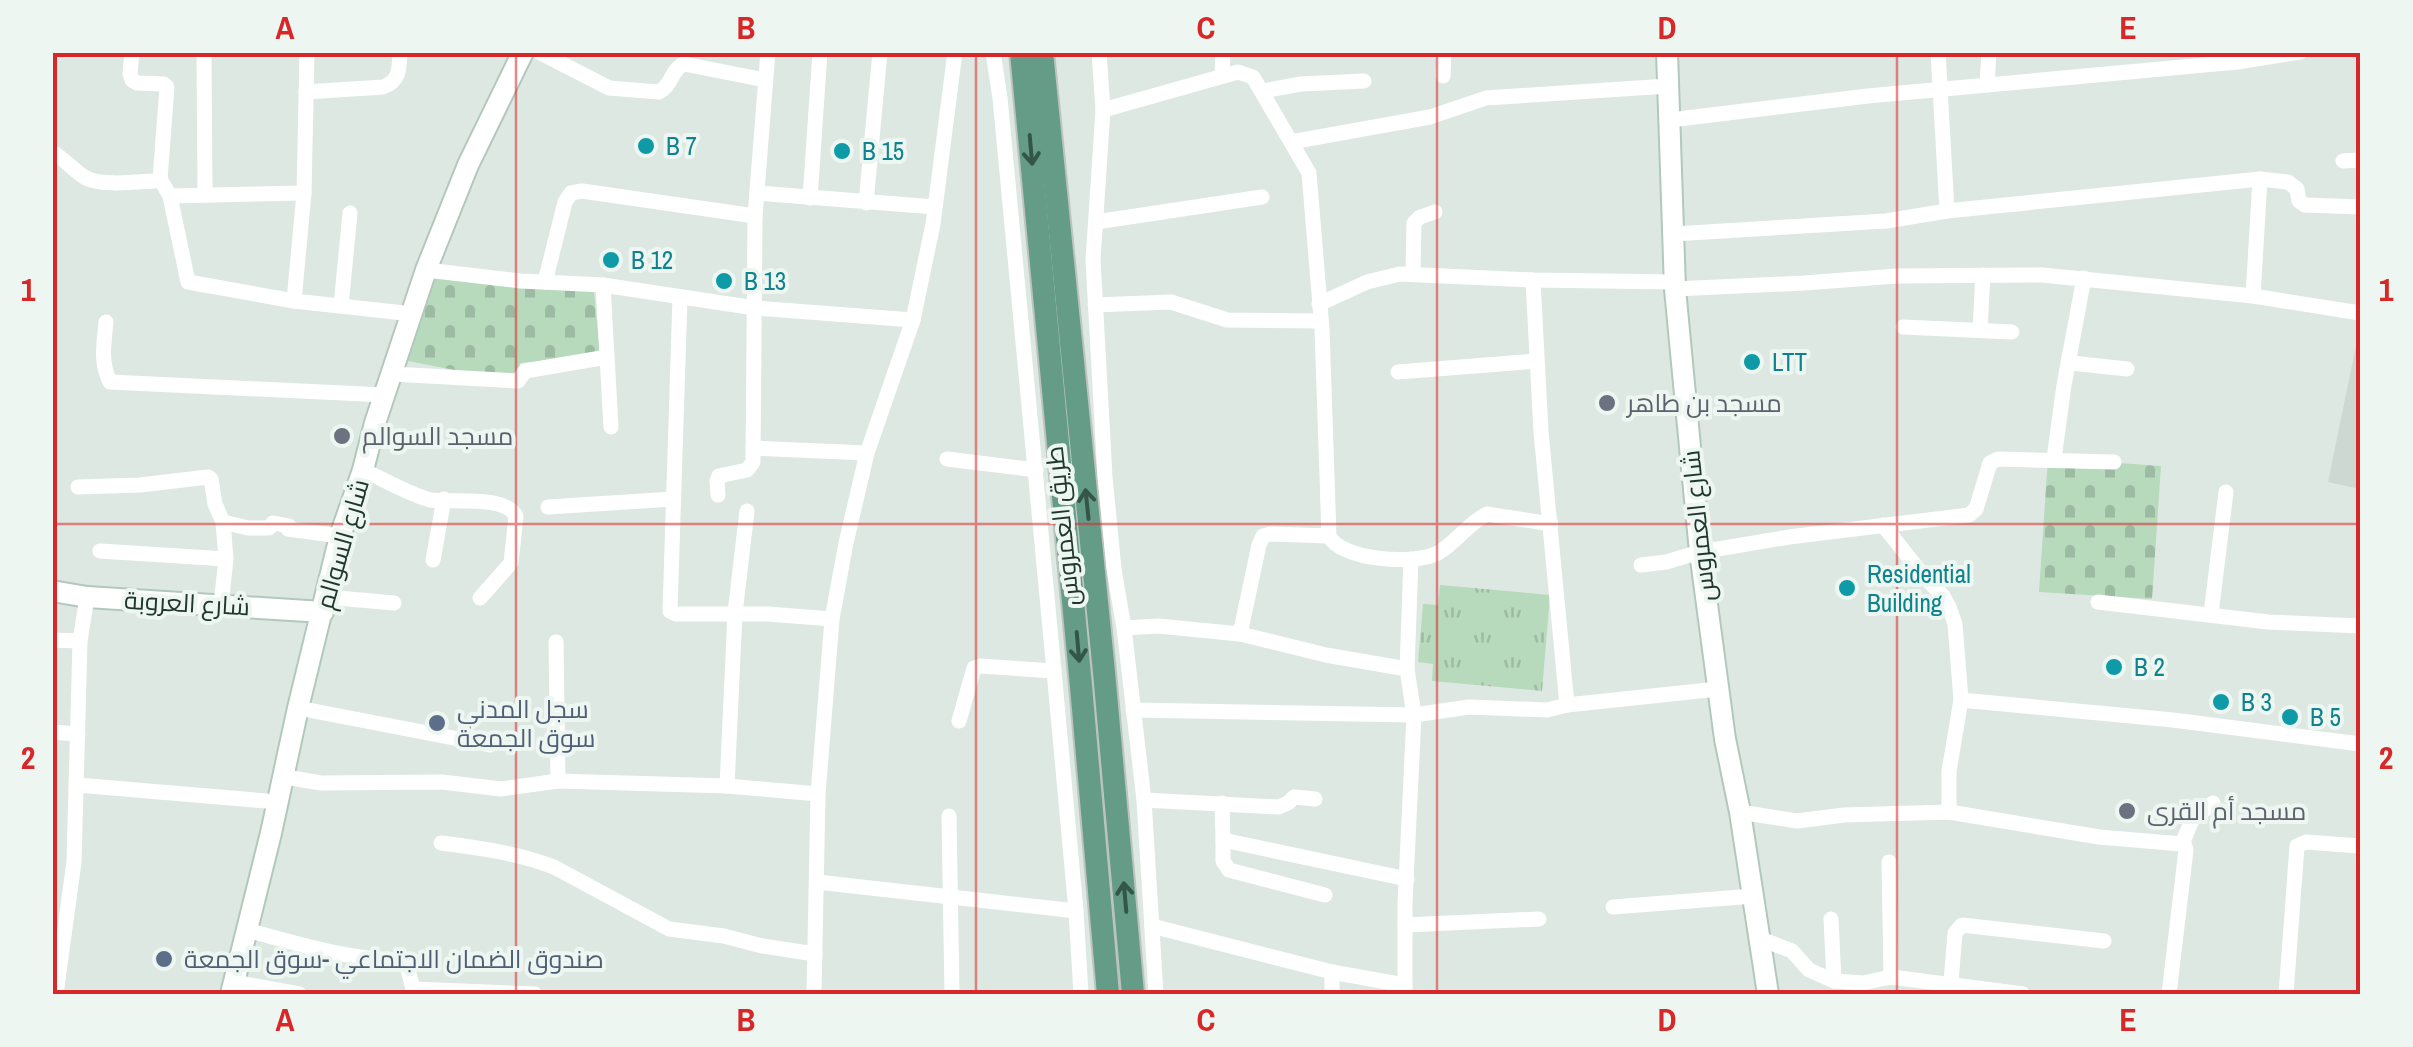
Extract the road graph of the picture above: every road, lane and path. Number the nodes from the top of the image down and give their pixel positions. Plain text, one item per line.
1 (132, 52) edge
2 (204, 52) edge
3 (307, 52) edge
4 (400, 52) edge
5 (523, 52) edge
6 (538, 52) edge
7 (768, 52) edge
8 (820, 52) edge
9 (880, 52) edge
10 (955, 52) edge
11 (993, 52) edge
12 (1022, 52) edge
13 (1099, 52) edge
14 (1224, 52) edge
15 (1444, 52) edge
16 (1668, 52) edge
17 (1938, 52) edge
18 (1989, 52) edge
19 (2300, 52) edge
20 (1044, 57) edge
21 (2237, 57) edge
22 (1222, 76) junction
23 (1443, 76) dead end
24 (765, 80) junction
25 (1364, 81) dead end
26 (1987, 85) junction
27 (1668, 86) junction
28 (1941, 90) junction
29 (1263, 91) junction
30 (306, 92) junction
31 (1103, 110) junction
32 (1670, 120) junction
33 (1291, 142) junction
34 (52, 152) edge
35 (2360, 160) edge
36 (2343, 161) dead end
37 (160, 178) junction
38 (2260, 179) junction
39 (304, 193) junction
40 (757, 193) junction
41 (205, 195) junction
42 (170, 196) junction
43 (1262, 197) dead end
44 (810, 198) junction
45 (866, 203) junction
46 (2360, 206) edge
47 (934, 207) junction
48 (1947, 211) junction
49 (350, 212) dead end
50 (1435, 212) dead end
51 (755, 216) junction
52 (1096, 222) junction
53 (1673, 234) junction
54 (426, 270) junction
55 (1414, 274) junction
56 (1983, 275) junction
57 (2084, 278) junction
58 (1533, 280) junction
59 (545, 282) junction
60 (602, 284) junction
61 (1675, 285) junction
62 (2252, 296) junction
63 (680, 297) junction
64 (294, 301) junction
65 (1319, 304) junction
66 (341, 306) junction
67 (1095, 306) junction
68 (755, 308) junction
69 (2360, 313) edge
70 (412, 314) junction
71 (912, 320) junction
72 (106, 322) dead end
73 (1321, 322) junction
74 (1903, 327) dead end
75 (1980, 330) junction
76 (2012, 332) dead end
77 (607, 357) junction
78 (2068, 358) junction
79 (1536, 361) junction
80 (2127, 369) dead end
81 (1398, 372) dead end
82 (392, 374) junction
83 (385, 395) junction
84 (610, 427) dead end
85 (753, 448) junction
86 (867, 452) junction
87 (947, 460) dead end
88 (2054, 460) junction
89 (2114, 462) dead end
90 (363, 470) junction
91 (1036, 470) junction
92 (78, 487) dead end
93 (2226, 492) dead end
94 (718, 496) dead end
95 (444, 499) junction
96 (673, 500) junction
97 (548, 506) dead end
98 (747, 511) dead end
99 (223, 522) junction
100 (1550, 524) junction
101 (1884, 525) junction
102 (340, 536) junction
103 (1329, 536) junction
104 (100, 552) dead end
105 (1700, 552) junction
106 (226, 558) junction
107 (1411, 559) junction
108 (433, 560) dead end
109 (1641, 564) dead end
110 (52, 591) edge
111 (87, 597) junction
112 (480, 598) dead end
113 (2098, 602) dead end
114 (394, 603) dead end
115 (221, 604) junction
116 (324, 604) junction
117 (736, 613) junction
118 (2211, 614) junction
119 (832, 619) junction
120 (2360, 626) edge
121 (1124, 628) junction
122 (1240, 634) junction
123 (52, 640) edge
124 (80, 641) junction
125 (556, 642) dead end
126 (1408, 669) junction
127 (1054, 671) junction
128 (1718, 690) junction
129 (1961, 700) junction
130 (1567, 705) junction
131 (298, 708) junction
132 (1133, 710) junction
133 (1414, 715) junction
134 (959, 721) dead end
135 (52, 732) edge
136 (78, 734) junction
137 (2360, 744) edge
138 (490, 746) dead end
139 (284, 777) junction
140 (558, 781) junction
141 (77, 785) junction
142 (727, 786) junction
143 (818, 794) junction
144 (1315, 799) dead end
145 (1144, 800) junction
146 (278, 802) junction
147 (1222, 803) junction
148 (2213, 803) dead end
149 (1740, 812) junction
150 (1949, 812) junction
151 (949, 816) dead end
152 (1223, 840) junction
153 (440, 843) dead end
154 (2182, 844) junction
155 (2360, 846) edge
156 (1889, 862) dead end
157 (1407, 879) junction
158 (817, 882) junction
159 (1325, 895) dead end
160 (1754, 896) junction
161 (949, 898) junction
162 (1612, 908) dead end
163 (1076, 911) junction
164 (1539, 919) dead end
165 (1831, 919) dead end
166 (1405, 925) junction
167 (1152, 926) junction
168 (246, 930) junction
169 (1762, 939) junction
170 (2104, 941) dead end
171 (815, 954) junction
172 (1332, 972) junction
173 (1891, 978) junction
174 (1834, 981) junction
175 (232, 988) edge
176 (1950, 989) edge
177 (1405, 990) edge
178 (433, 991) edge
179 (413, 992) edge
180 (56, 994) edge
181 (299, 994) edge
182 (535, 994) edge
183 (814, 994) edge
184 (952, 994) edge
185 (1080, 994) edge
186 (1108, 994) edge
187 (1134, 994) edge
188 (1156, 994) edge
189 (1332, 994) edge
190 (1768, 994) edge
191 (2024, 994) edge
192 (2169, 994) edge
193 (2286, 994) edge

1 - 37 street
2 - 41 street
3 - 30 street
4 - 30 street
5 - 54 street, شارع السوالم
6 - 24 street
7 - 24 street
8 - 44 street
9 - 45 street
10 - 47 street
11 - 91 street
12 -> 186 main road, طريق العمروس
13 - 31 street
14 - 22 street
15 - 23 street
16 - 27 street, شارع العمروس
17 - 28 street
18 - 26 street
19 - 21 street
187 -> 20 main road, طريق العمروس
21 - 26 street
22 - 29 street
22 - 31 street
24 - 40 street
25 - 29 street
26 - 28 street
27 - 32 street, شارع العمروس
27 - 33 street
28 - 32 street
28 - 48 street
29 - 33 street
30 - 39 street
31 - 52 street
32 - 53 street, شارع العمروس
33 - 65 street
34 - 37 street
35 - 36 street
37 - 42 street
38 - 46 street
38 - 48 street
38 - 62 street
39 - 41 street
39 - 64 street
40 - 44 street
40 - 51 street
41 - 42 street
42 - 64 street
43 - 52 street
44 - 45 street
45 - 47 street
47 - 71 street
48 - 53 street
49 - 66 street
50 - 55 street
51 - 59 street
51 - 68 street
52 - 67 street
53 - 61 street, شارع العمروس
54 - 59 street
54 - 70 street, شارع السوالم
55 - 58 street
55 - 65 street
56 - 57 street
56 - 61 street
56 - 75 street
57 - 62 street
57 - 78 street
58 - 61 street
58 - 79 street
59 - 60 street
60 - 63 street
60 - 77 street
61 - 105 street, شارع العمروس
62 - 69 street
63 - 68 street
63 - 96 street
64 - 66 street
65 - 73 street
66 - 70 street
67 - 73 street
67 - 121 street
68 - 71 street
68 - 85 street
70 - 82 street, شارع السوالم
71 - 86 street
72 - 83 street
73 - 103 street
74 - 75 street
75 - 76 street
77 - 82 street
77 - 84 street
78 - 80 street
78 - 88 street
79 - 81 street
79 - 100 street
82 - 83 street, شارع السوالم
83 - 90 street, شارع السوالم
85 - 86 street
85 - 94 street
86 - 119 street
87 - 91 street
88 - 89 street
88 - 101 street
90 - 95 street
90 - 102 street, شارع السوالم
91 - 127 street
92 - 99 street
93 - 118 street
95 - 108 street
95 - 112 street
96 - 97 street
96 - 117 street
98 - 117 street
99 - 102 street
99 - 106 street
100 - 107 street
100 - 130 street
101 - 105 street
101 - 129 street
102 - 116 street, شارع السوالم
103 - 107 street
103 - 122 street
104 - 106 street
105 - 109 street
105 - 128 street, شارع العمروس
106 - 115 street
107 - 126 street
110 - 111 street, شارع العروبة
111 - 115 street, شارع العروبة
111 - 124 street
113 - 118 street
114 - 116 street
115 - 116 street, شارع العروبة
116 - 131 street, شارع السوالم
117 - 119 street
117 - 142 street
118 - 120 street
119 - 143 street
121 - 122 street
121 - 132 street
122 - 126 street
123 - 124 street
124 - 136 street
125 - 140 street
126 - 133 street
127 - 134 street
127 - 163 street
128 - 130 street
128 - 149 street, شارع العمروس
129 - 137 street
129 - 150 street
130 - 133 street
131 - 138 street
131 - 139 street, شارع السوالم
132 - 133 street
132 - 145 street
133 - 157 street
135 - 136 street
136 - 141 street
139 - 140 street
139 - 146 street, شارع السوالم
140 - 142 street
141 - 146 street
141 - 180 street
142 - 143 street
143 - 158 street
144 - 147 street
145 - 147 street
145 - 167 street
146 - 168 street, شارع السوالم
147 - 152 street
148 - 154 street
149 - 150 street
149 - 160 street, شارع العمروس
150 - 154 street
151 - 161 street
152 - 157 street
152 - 159 street
153 - 171 street
154 - 192 street
155 - 193 street
156 - 173 street
157 - 166 street
158 - 161 street
158 - 171 street
160 - 162 street
160 - 169 street, شارع العمروس
161 - 163 street
161 - 184 street
163 - 185 street
164 - 166 street
165 - 174 street
166 - 177 street
167 - 172 street
167 - 188 street
168 - 175 street, شارع السوالم
168 - 179 street
169 - 174 street
169 - 190 street, شارع العمروس
170 - 176 street
171 - 183 street
172 - 177 street
172 - 189 street
173 - 174 street
173 - 176 street
175 - 181 street
176 - 191 street
178 - 179 street
178 - 182 street

